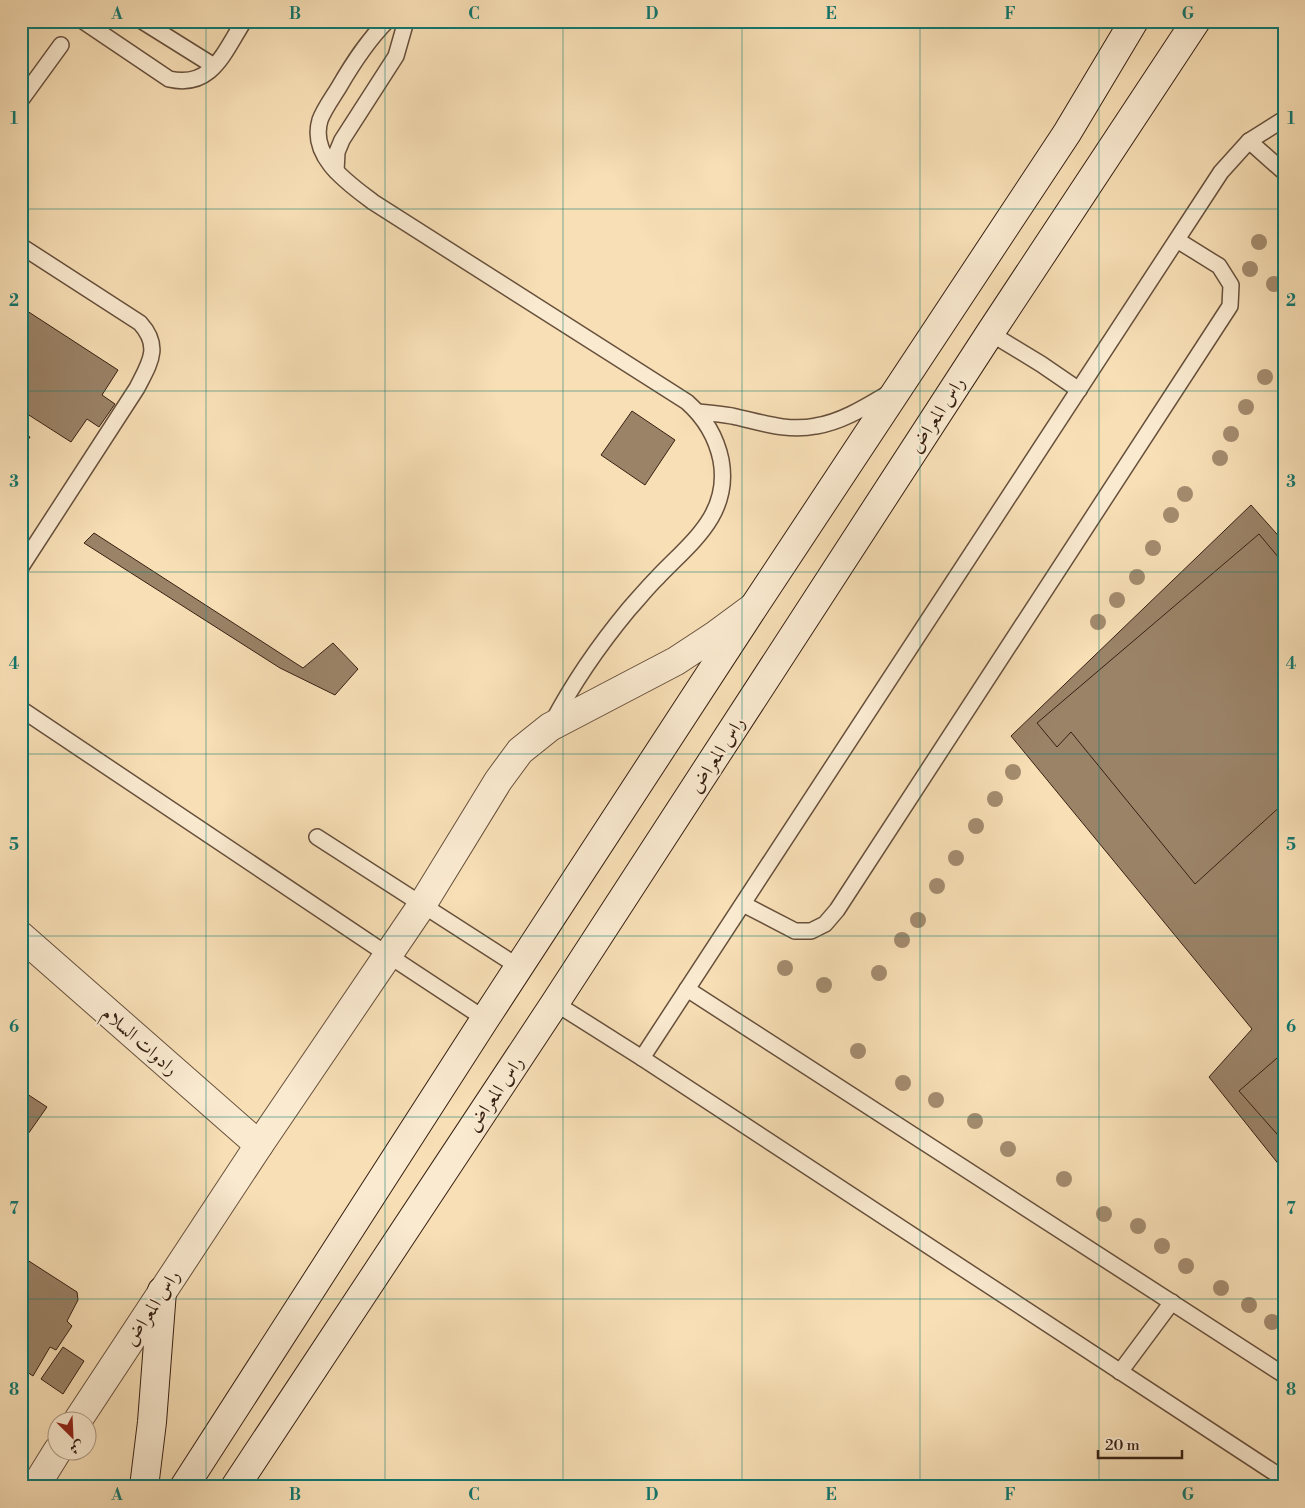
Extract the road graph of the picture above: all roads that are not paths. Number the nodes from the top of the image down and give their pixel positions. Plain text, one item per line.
1 (83, 21) edge
2 (142, 21) edge
3 (244, 21) edge
4 (387, 21) edge
5 (406, 21) edge
6 (1134, 21) edge
7 (1196, 21) edge
8 (60, 45) dead end
9 (214, 66) junction
10 (21, 100) edge
11 (1284, 119) edge
12 (1249, 141) junction
13 (336, 171) junction
14 (1284, 172) edge
15 (1177, 240) junction
16 (21, 246) edge
17 (990, 333) junction
18 (899, 387) junction
19 (1079, 390) junction
20 (698, 412) junction
21 (21, 566) edge
22 (755, 606) junction
23 (21, 709) edge
24 (550, 727) junction
25 (317, 837) dead end
26 (743, 904) junction
27 (422, 905) junction
28 (21, 936) edge
29 (388, 955) junction
30 (519, 967) junction
31 (687, 989) junction
32 (556, 1003) junction
33 (485, 1018) junction
34 (642, 1058) junction
35 (259, 1145) junction
36 (162, 1291) junction
37 (1172, 1302) junction
38 (1282, 1371) edge
39 (1120, 1372) junction
40 (85, 1410) edge
41 (52, 1460) edge
42 (1284, 1479) edge
43 (34, 1487) edge
44 (144, 1487) edge
45 (184, 1487) edge
46 (235, 1487) edge

1 - 9 lane
2 - 9 lane
3 - 9 lane
4 - 13 lane
5 - 13 lane
6 - 18 street, راس المعراض
7 - 17 street, راس المعراض
8 - 10 lane
11 - 12 lane
12 - 14 lane
12 - 15 lane
13 - 20 lane
15 - 19 lane
15 - 26 lane
16 - 21 lane
17 - 19 lane
17 - 32 street, راس المعراض
18 - 20 lane
18 - 22 street, راس المعراض
19 - 26 lane
20 - 24 lane
22 - 24 street, راس المعراض
22 - 30 street, راس المعراض
23 - 29 lane
24 - 27 street, راس المعراض
25 - 27 lane
26 - 31 lane
27 - 29 street, راس المعراض
27 - 30 lane
28 - 35 street, رادوات السلام
29 - 33 lane
29 - 35 street, راس المعراض
30 - 33 street, راس المعراض
31 - 34 lane
31 - 37 lane
32 - 34 lane
32 - 46 street, راس المعراض
33 - 45 street, راس المعراض
34 - 39 lane
35 - 36 street, راس المعراض
36 - 40 street, راس المعراض
36 - 44 street
37 - 38 lane
37 - 39 lane
39 - 42 lane
41 - 43 street

